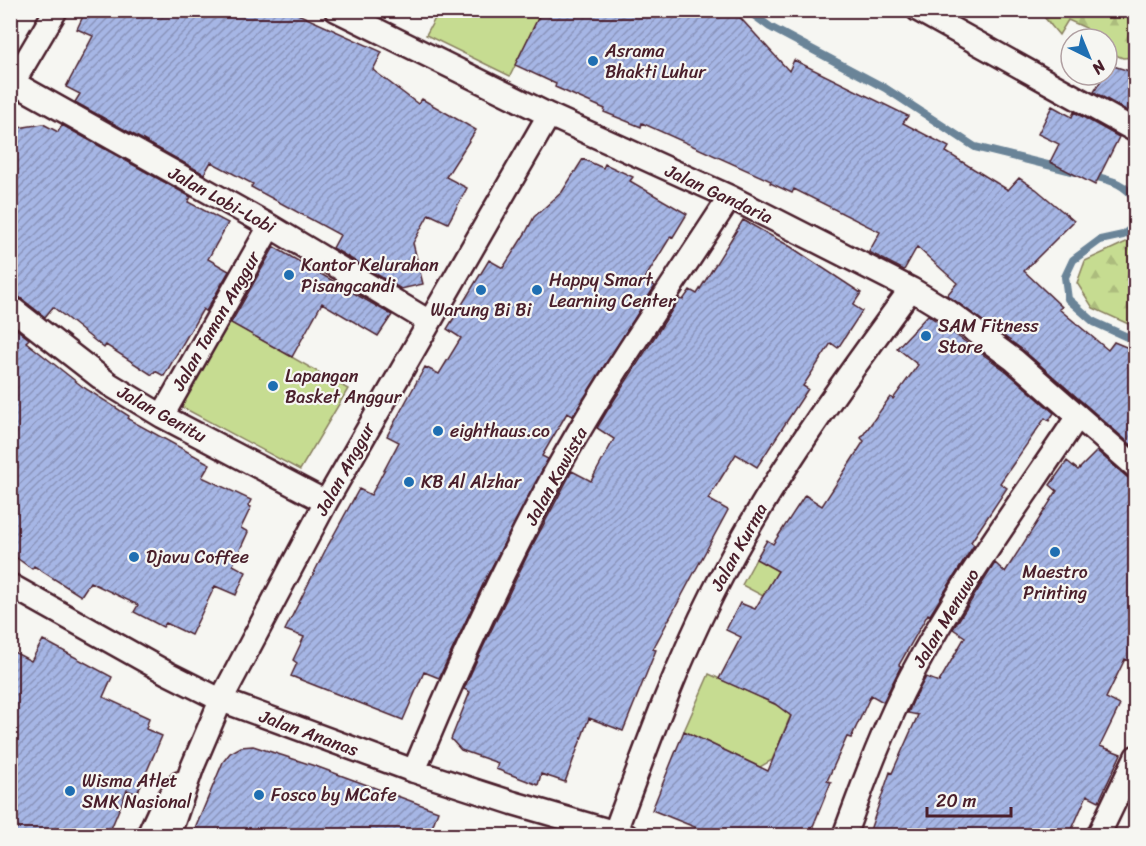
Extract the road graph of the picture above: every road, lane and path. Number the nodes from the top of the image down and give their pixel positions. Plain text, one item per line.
1 (57, 10) edge
2 (336, 10) edge
3 (918, 10) edge
4 (12, 86) edge
5 (549, 115) junction
6 (1136, 131) edge
7 (730, 198) junction
8 (270, 226) junction
9 (911, 289) junction
10 (10, 307) edge
11 (428, 321) junction
12 (162, 416) junction
13 (1078, 416) junction
14 (1136, 467) edge
15 (326, 502) junction
16 (10, 585) edge
17 (221, 700) junction
18 (1136, 757) edge
19 (192, 768) junction
20 (414, 771) junction
21 (621, 834) edge
22 (148, 836) edge
23 (167, 836) edge
24 (844, 836) edge
25 (1098, 836) edge

1 - 4 street
2 - 5 street, Jalan Gandaria
3 - 6 street
4 - 8 street, Jalan Lobi-Lobi
5 - 7 street, Jalan Gandaria
5 - 11 street, Jalan Anggur
7 - 9 street, Jalan Gandaria
7 - 20 street, Jalan Kawista
8 - 11 street, Jalan Lobi-Lobi
8 - 12 street, Jalan Taman Anggur
9 - 13 street, Jalan Gandaria
9 - 21 street, Jalan Kurma
10 - 12 street, Jalan Genitu
11 - 15 street, Jalan Anggur
12 - 15 street, Jalan Genitu
13 - 14 street, Jalan Gandaria
13 - 24 street, Jalan Menuwo
15 - 17 street, Jalan Anggur
16 - 17 street, Jalan Ananas
17 - 19 street, Jalan Anggur
17 - 20 street, Jalan Ananas
18 - 25 street
19 - 22 street, Jalan Anggur
19 - 23 street, Jalan Anggur
20 - 21 street, Jalan Ananas

